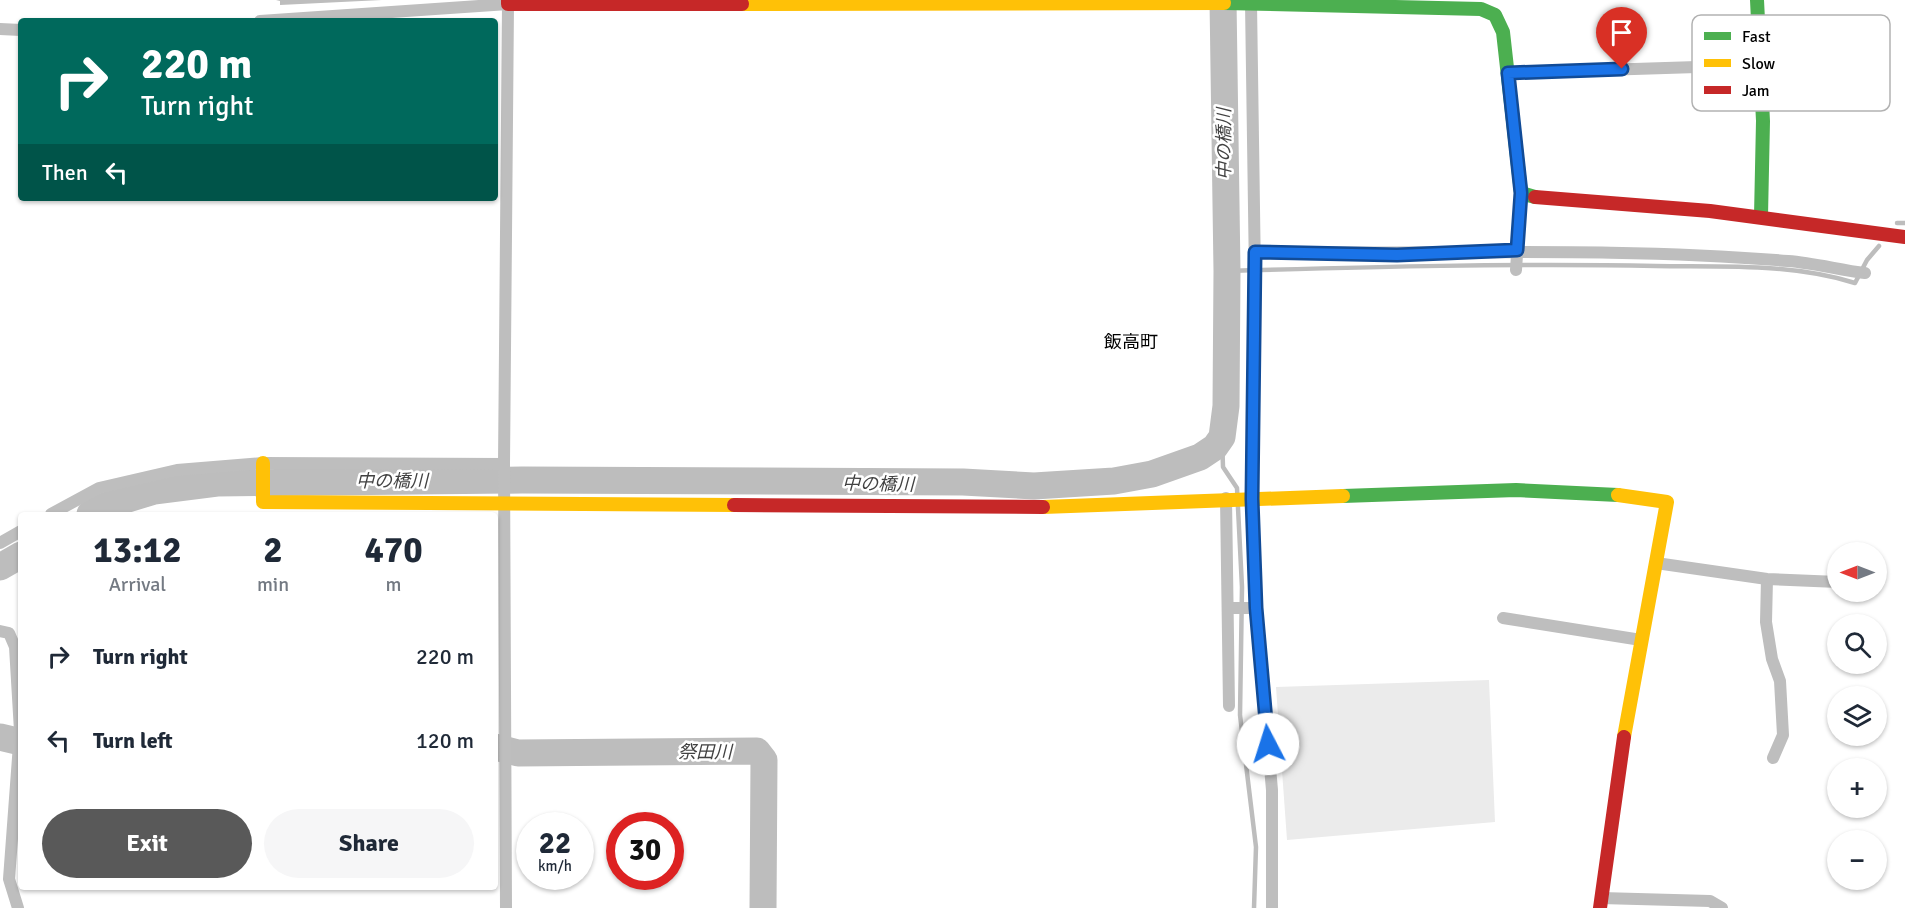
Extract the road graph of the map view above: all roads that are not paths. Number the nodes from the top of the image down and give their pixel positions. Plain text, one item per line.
1 (1757, 0) edge
2 (508, 2) edge
3 (1195, 2) edge
4 (1251, 3) junction
5 (1758, 15) edge
6 (299, 18) edge
7 (0, 29) edge
8 (18, 30) edge
9 (1692, 67) edge
10 (1508, 73) junction
11 (1762, 111) edge
12 (1521, 193) junction
13 (1761, 216) junction
14 (1905, 237) edge
15 (1517, 254) junction
16 (1255, 256) junction
17 (1516, 270) dead end
18 (1865, 273) dead end
19 (504, 465) junction
20 (262, 466) junction
21 (1239, 498) junction
22 (505, 501) junction
23 (55, 512) edge
24 (18, 533) edge
25 (0, 543) edge
26 (1656, 563) junction
27 (1767, 579) junction
28 (1827, 582) edge
29 (1232, 608) junction
30 (1253, 608) junction
31 (1503, 618) dead end
32 (0, 631) edge
33 (1641, 640) junction
34 (18, 697) edge
35 (1229, 706) dead end
36 (18, 758) edge
37 (1773, 759) dead end
38 (1601, 903) edge
39 (18, 908) edge
40 (506, 908) edge
41 (1272, 908) edge
42 (1722, 908) edge

1 - 5 street
2 - 3 street
2 - 6 street
2 - 19 street
3 - 4 street
4 - 10 street
4 - 16 street
7 - 8 street
9 - 10 street
10 - 12 street
11 - 13 street
12 - 13 street
12 - 15 street
13 - 14 street
15 - 16 street
15 - 17 street
15 - 18 street
16 - 21 street
19 - 20 street
19 - 22 street
20 - 22 street
20 - 23 street
21 - 22 street
21 - 26 street
21 - 29 street
21 - 30 street
22 - 40 street
24 - 25 street
26 - 27 street
26 - 33 street
27 - 28 street
27 - 37 street
29 - 30 street
29 - 35 street
30 - 41 street
31 - 33 street
32 - 34 street
33 - 38 street
36 - 39 street
38 - 42 street

